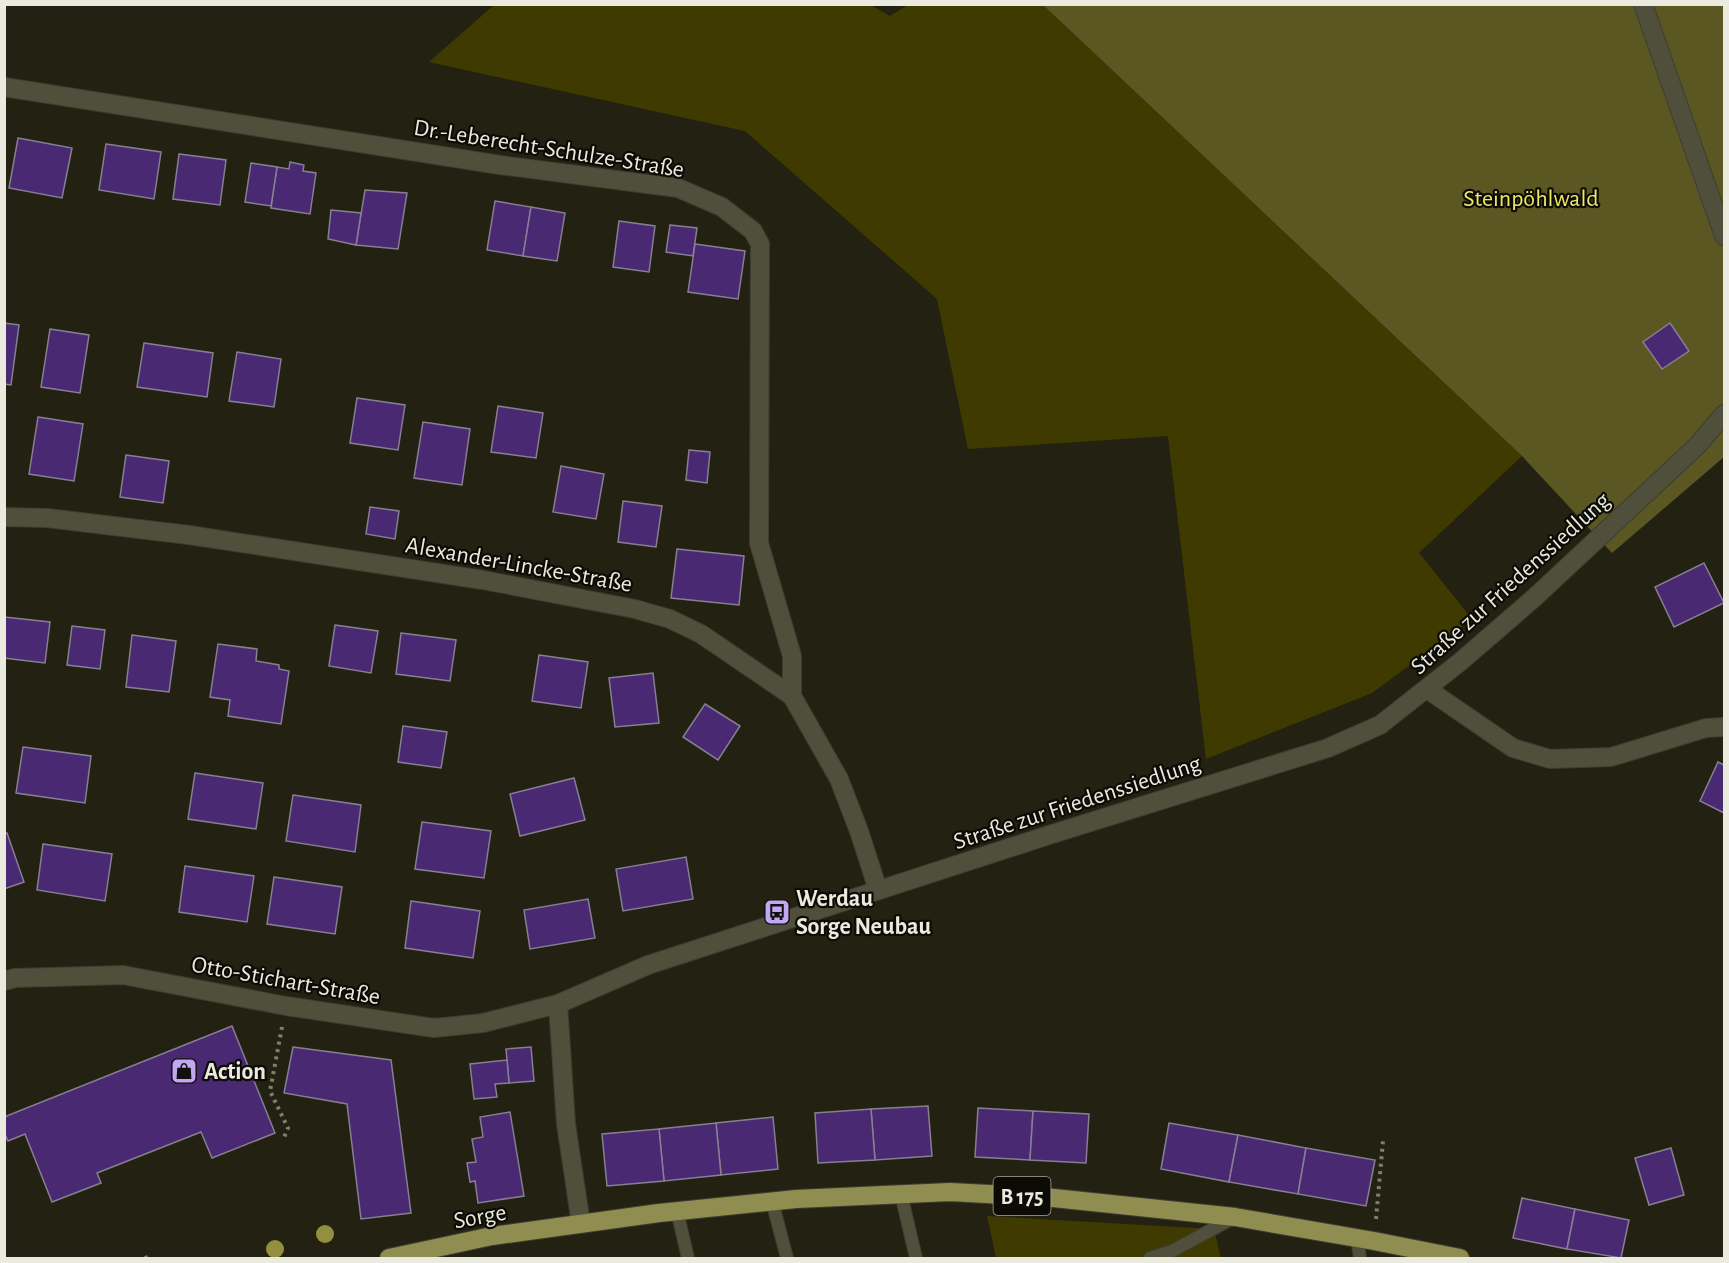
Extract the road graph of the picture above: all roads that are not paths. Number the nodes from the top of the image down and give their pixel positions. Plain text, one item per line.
1 (1643, 4) edge
2 (4, 87) edge
3 (1725, 236) edge
4 (1725, 414) edge
5 (4, 517) edge
6 (1427, 689) junction
7 (792, 696) junction
8 (1725, 727) edge
9 (878, 890) junction
10 (4, 981) edge
11 (558, 1004) junction
12 (901, 1194) junction
13 (772, 1201) junction
14 (677, 1211) junction
15 (1235, 1217) junction
16 (581, 1224) junction
17 (1366, 1239) junction
18 (389, 1258) edge
19 (688, 1258) edge
20 (787, 1258) edge
21 (916, 1258) edge
22 (1150, 1258) edge
23 (1360, 1258) edge
24 (1460, 1258) edge

1 - 3 street
2 - 7 street, Dr.-Leberecht-Schulze-Straße
4 - 6 street, Straße zur Friedenssiedlung
5 - 7 street, Alexander-Lincke-Straße
6 - 8 street
6 - 9 street, Straße zur Friedenssiedlung
7 - 9 street, Alexander-Lincke-Straße
9 - 11 street, Straße zur Friedenssiedlung
10 - 11 street, Otto-Stichart-Straße
11 - 16 street
12 - 13 main road, B 175
12 - 15 main road, B 175
12 - 21 lane
13 - 14 main road, B 175
13 - 20 lane
14 - 16 main road, B 175
14 - 19 lane
15 - 17 main road, B 175
15 - 22 lane
16 - 18 main road, Sorge / B 175
17 - 23 lane
17 - 24 main road, B 175

